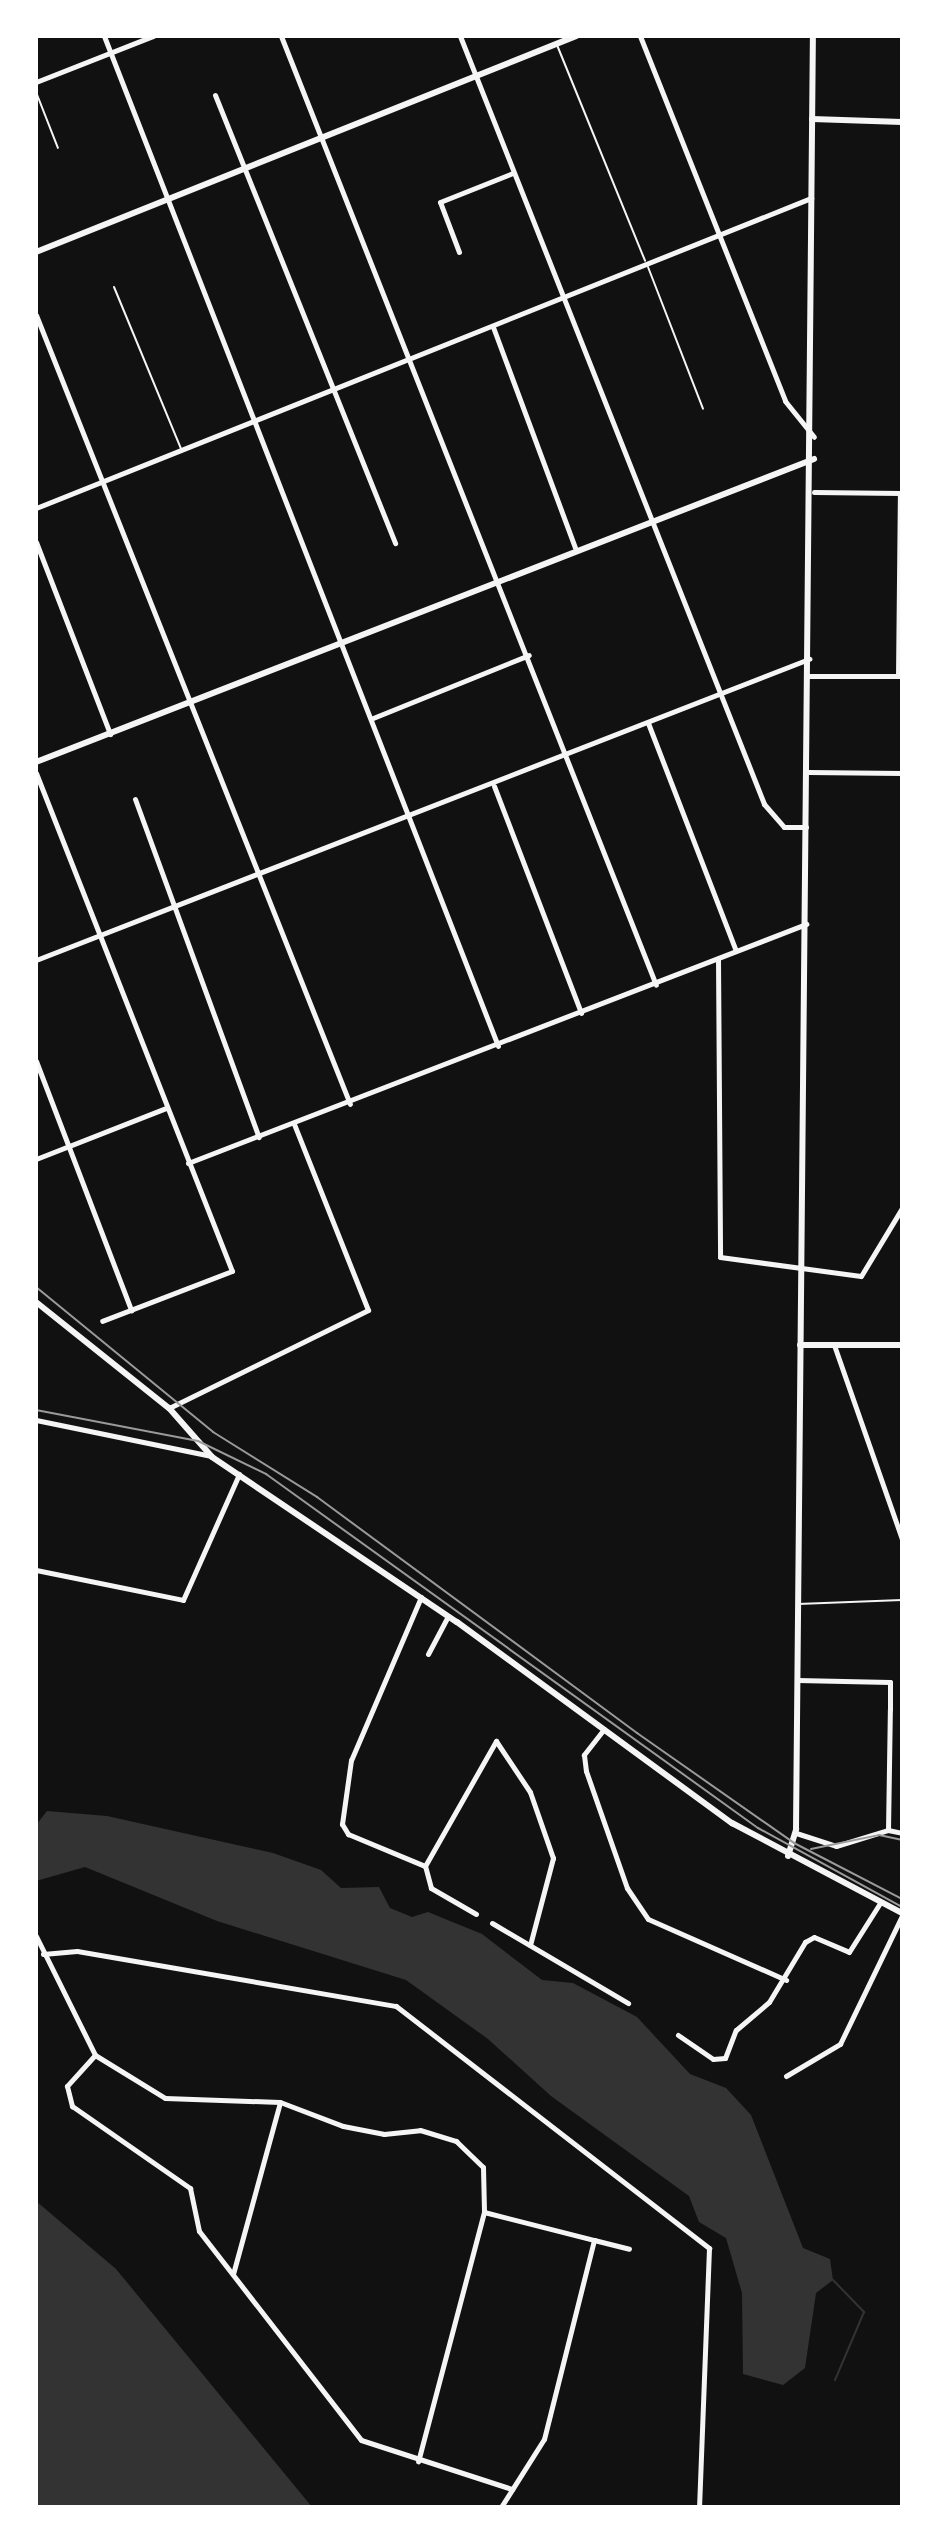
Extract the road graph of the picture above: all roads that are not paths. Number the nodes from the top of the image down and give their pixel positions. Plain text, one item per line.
1 (104, 36) edge
2 (153, 36) edge
3 (281, 36) edge
4 (460, 36) edge
5 (576, 36) edge
6 (640, 36) edge
7 (813, 36) edge
8 (556, 44) junction
9 (110, 53) junction
10 (476, 77) junction
11 (36, 82) edge
12 (36, 92) edge
13 (215, 95) dead end
14 (812, 119) junction
15 (902, 122) edge
16 (320, 138) junction
17 (58, 148) dead end
18 (247, 167) junction
19 (513, 173) junction
20 (811, 198) junction
21 (167, 199) junction
22 (722, 237) junction
23 (36, 252) edge
24 (459, 252) dead end
25 (647, 265) junction
26 (114, 287) dead end
27 (563, 300) junction
28 (36, 315) edge
29 (493, 327) junction
30 (408, 359) junction
31 (336, 390) junction
32 (703, 409) dead end
33 (254, 422) junction
34 (814, 437) junction
35 (181, 450) junction
36 (814, 459) junction
37 (102, 482) junction
38 (814, 492) junction
39 (901, 493) edge
40 (36, 508) edge
41 (652, 517) junction
42 (36, 542) edge
43 (395, 543) dead end
44 (575, 547) junction
45 (497, 578) junction
46 (344, 641) junction
47 (529, 655) junction
48 (809, 658) junction
49 (809, 676) junction
50 (900, 676) edge
51 (722, 693) junction
52 (186, 704) junction
53 (373, 718) junction
54 (648, 723) junction
55 (110, 734) junction
56 (569, 755) junction
57 (36, 762) edge
58 (808, 772) junction
59 (36, 773) edge
60 (902, 773) edge
61 (494, 786) junction
62 (135, 799) dead end
63 (411, 817) junction
64 (807, 827) junction
65 (255, 877) junction
66 (177, 907) junction
67 (806, 924) junction
68 (99, 936) junction
69 (736, 951) junction
70 (718, 959) junction
71 (36, 960) edge
72 (656, 985) junction
73 (581, 1013) junction
74 (498, 1046) junction
75 (36, 1061) edge
76 (350, 1104) junction
77 (166, 1108) junction
78 (294, 1124) junction
79 (259, 1137) junction
80 (68, 1146) junction
81 (36, 1159) edge
82 (188, 1163) junction
83 (902, 1208) edge
84 (799, 1268) junction
85 (36, 1302) edge
86 (131, 1310) junction
87 (102, 1321) dead end
88 (800, 1345) junction
89 (834, 1345) junction
90 (902, 1345) edge
91 (169, 1408) junction
92 (36, 1420) edge
93 (212, 1457) junction
94 (239, 1474) junction
95 (902, 1539) edge
96 (36, 1570) edge
97 (421, 1597) junction
98 (902, 1600) edge
99 (797, 1604) junction
100 (448, 1616) junction
101 (428, 1654) dead end
102 (797, 1680) junction
103 (604, 1729) junction
104 (888, 1830) junction
105 (796, 1833) junction
106 (902, 1833) edge
107 (788, 1856) junction
108 (425, 1866) junction
109 (880, 1903) junction
110 (476, 1914) dead end
111 (902, 1915) edge
112 (492, 1923) dead end
113 (36, 1936) edge
114 (530, 1945) junction
115 (43, 1954) junction
116 (786, 1980) junction
117 (628, 2003) dead end
118 (678, 2035) dead end
119 (95, 2055) junction
120 (786, 2076) dead end
121 (280, 2102) junction
122 (484, 2212) junction
123 (594, 2240) junction
124 (629, 2249) dead end
125 (233, 2274) junction
126 (418, 2461) junction
127 (512, 2489) junction
128 (501, 2507) edge
129 (699, 2507) edge

1 - 9 street
2 - 9 street
3 - 16 street
4 - 10 street
5 - 8 street
6 - 22 street
7 - 14 street
8 - 10 street
8 - 25 lane
9 - 11 street
9 - 21 street
10 - 16 street
10 - 19 street
12 - 17 lane
13 - 18 street
14 - 15 street
14 - 20 street
16 - 18 street
16 - 30 street
18 - 21 street
18 - 31 street
19 - 24 street
19 - 27 street
20 - 22 street
20 - 34 street
21 - 23 street
21 - 33 street
22 - 25 street
22 - 34 street
25 - 27 street
25 - 32 lane
26 - 35 lane
27 - 29 street
27 - 41 street
28 - 37 street
29 - 30 street
29 - 44 street
30 - 31 street
30 - 45 street
31 - 33 street
31 - 43 street
33 - 35 street
33 - 46 street
34 - 36 street
35 - 37 street
36 - 38 street
36 - 41 street
37 - 40 street
37 - 52 street
38 - 39 street
38 - 48 street
39 - 50 street
41 - 44 street
41 - 51 street
42 - 55 street
44 - 45 street
45 - 46 street
45 - 47 street
46 - 52 street
46 - 53 street
47 - 53 street
47 - 56 street
48 - 49 street
48 - 51 street
49 - 50 street
49 - 58 street
51 - 54 street
51 - 64 street
52 - 55 street
52 - 65 street
53 - 63 street
54 - 56 street
54 - 69 street
55 - 57 street
56 - 61 street
56 - 72 street
58 - 60 street
58 - 64 street
59 - 68 street
61 - 63 street
61 - 73 street
62 - 66 street
63 - 65 street
63 - 74 street
64 - 67 street
65 - 66 street
65 - 76 street
66 - 68 street
66 - 79 street
67 - 69 street
67 - 84 street
68 - 71 street
68 - 77 street
69 - 70 street
70 - 72 street
70 - 84 street
72 - 73 street
73 - 74 street
74 - 76 street
75 - 80 street
76 - 78 street
77 - 80 street
77 - 82 street
78 - 79 street
78 - 91 street
79 - 82 street
80 - 81 street
80 - 86 street
82 - 86 street
83 - 84 street
84 - 88 street
85 - 91 street
86 - 87 street
88 - 89 street
88 - 99 street
89 - 90 street
89 - 95 street
91 - 93 street
92 - 93 street
93 - 94 street
94 - 96 street
94 - 97 street
97 - 100 street
97 - 108 street
98 - 99 lane
99 - 102 street
100 - 101 street
100 - 103 street
102 - 104 street
102 - 105 street
103 - 107 street
103 - 116 street
104 - 105 street
104 - 106 street
105 - 107 street
107 - 109 street
108 - 110 street
108 - 114 street
109 - 111 street
109 - 116 street
111 - 120 street
112 - 114 street
113 - 115 street
114 - 117 street
115 - 119 street
115 - 129 street
116 - 118 street
119 - 121 street
119 - 125 street
121 - 122 street
121 - 125 street
122 - 123 street
122 - 126 street
123 - 124 street
123 - 127 street
125 - 126 street
126 - 127 street
127 - 128 street

